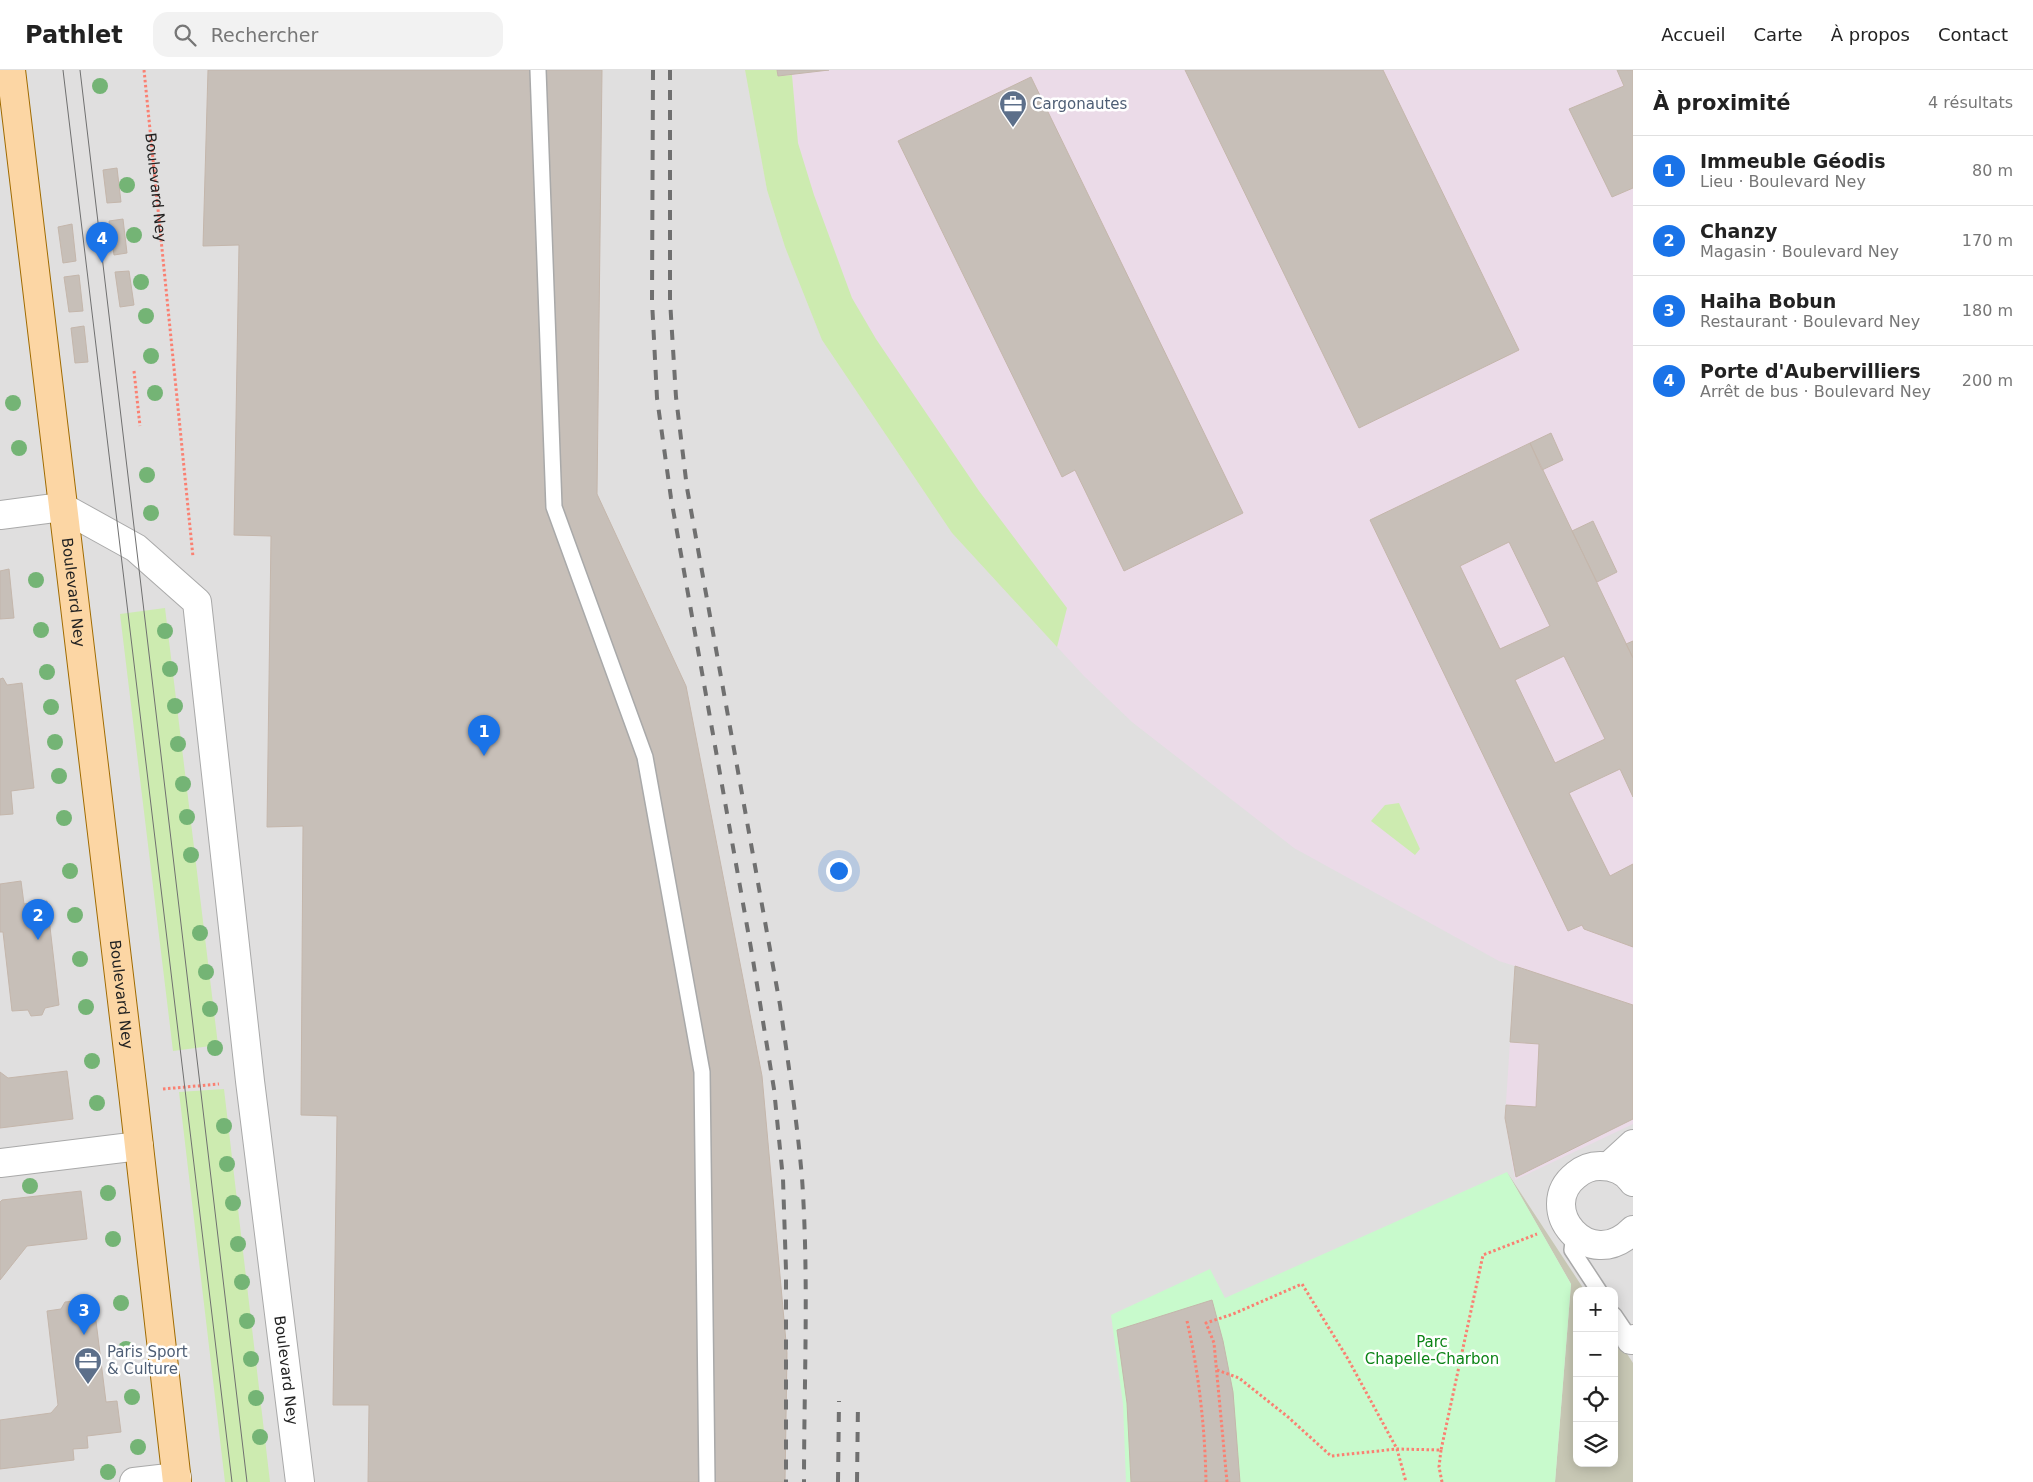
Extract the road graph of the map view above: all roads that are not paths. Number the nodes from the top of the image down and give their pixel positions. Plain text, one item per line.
1 (11, 70) edge
2 (538, 70) edge
3 (62, 507) junction
4 (0, 515) edge
5 (1633, 1144) edge
6 (139, 1146) junction
7 (0, 1163) edge
8 (1608, 1166) junction
9 (1633, 1182) edge
10 (1633, 1230) edge
11 (1574, 1234) junction
12 (1595, 1287) edge
13 (1618, 1321) edge
14 (1632, 1341) edge
15 (177, 1479) edge
16 (134, 1482) edge
17 (300, 1482) edge
18 (707, 1482) edge

1 - 3 main road, Boulevard Ney
2 - 18 lane
3 - 4 street
3 - 6 main road, Boulevard Ney
3 - 17 street, Boulevard Ney
5 - 8 street
6 - 7 street
6 - 15 main road, Boulevard Ney
8 - 9 street
8 - 11 street
10 - 11 street
11 - 12 lane
13 - 14 lane
15 - 16 street

